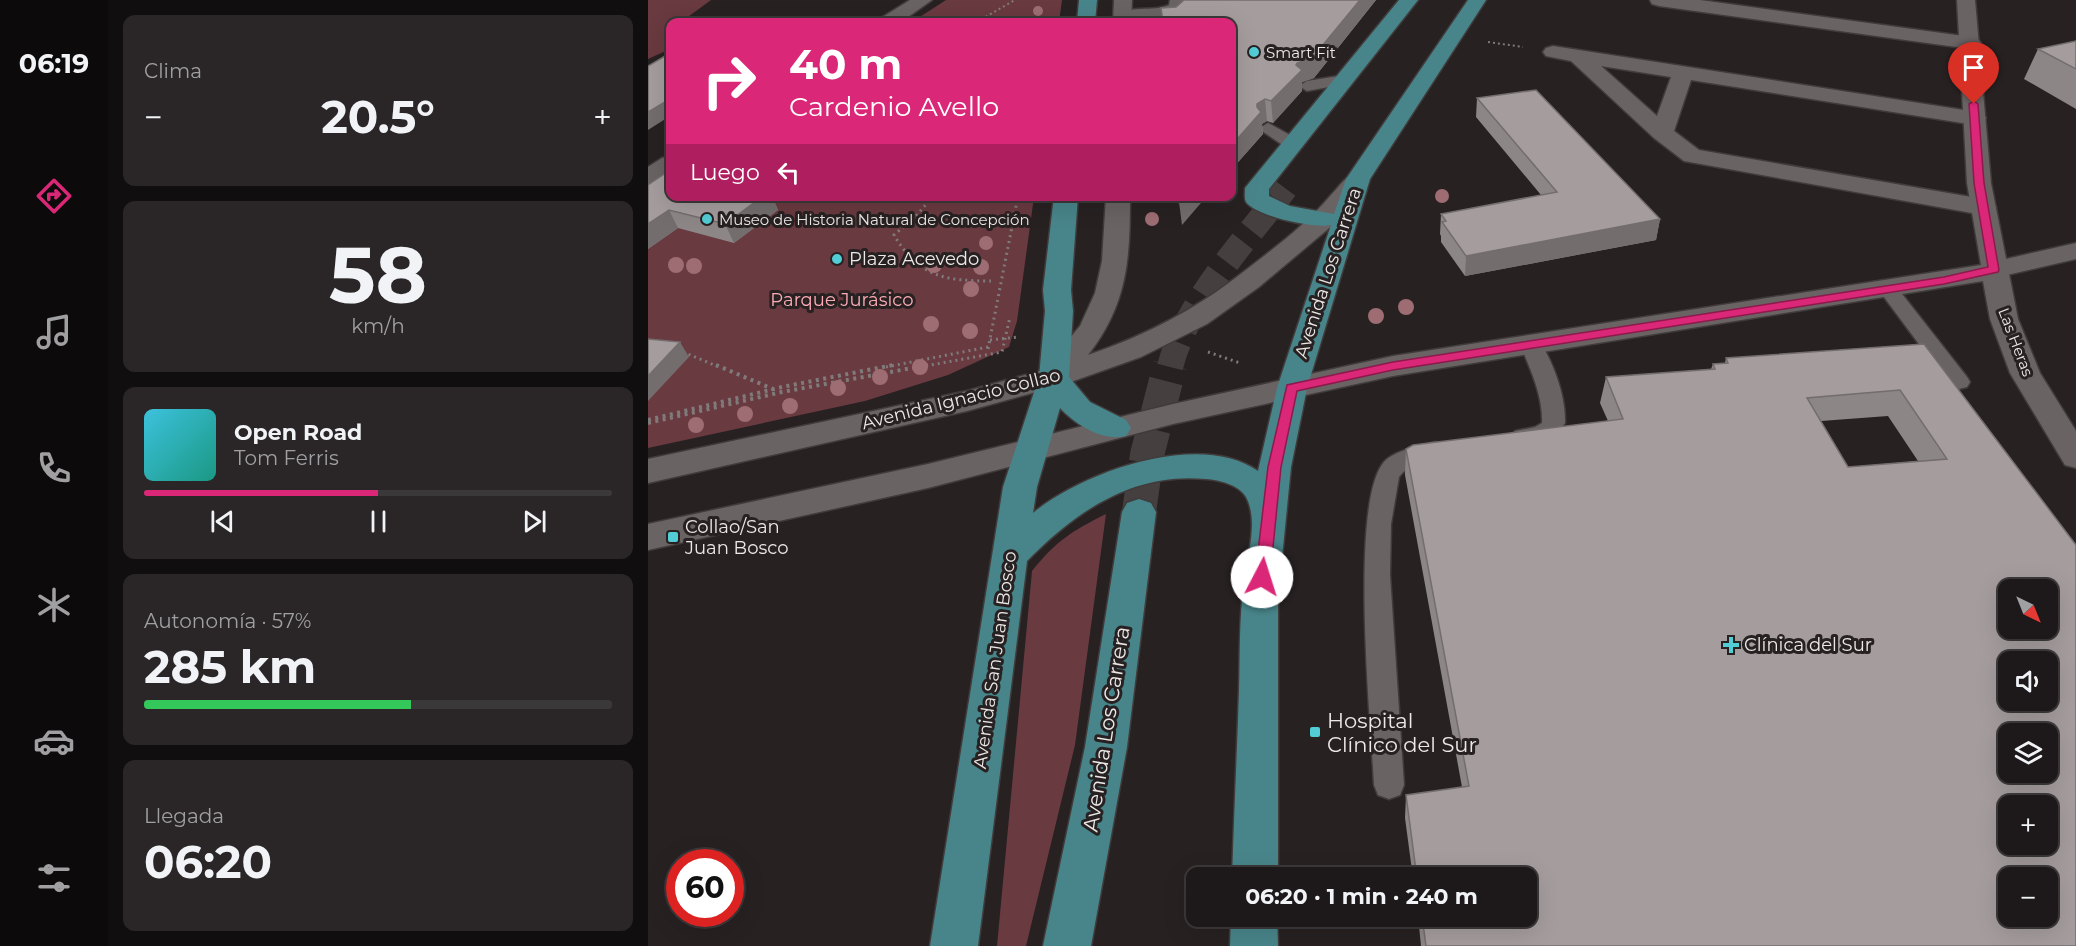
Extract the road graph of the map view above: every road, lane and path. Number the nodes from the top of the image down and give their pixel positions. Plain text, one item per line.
1 (1015, 0) edge
2 (1088, 0) edge
3 (1177, 0) edge
4 (1409, 0) edge
5 (1429, 0) edge
6 (1477, 0) edge
7 (1659, 0) edge
8 (1966, 0) edge
9 (925, 1) edge
10 (1122, 13) edge
11 (895, 18) edge
12 (984, 18) edge
13 (1086, 18) edge
14 (1971, 43) junction
15 (1553, 52) dead end
16 (1578, 56) junction
17 (1683, 72) junction
18 (1345, 80) junction
19 (1306, 86) edge
20 (1975, 118) junction
21 (1268, 128) edge
22 (1662, 133) junction
23 (1293, 144) junction
24 (666, 166) edge
25 (1298, 170) tunnel mouth
26 (648, 178) edge
27 (1358, 179) junction
28 (929, 201) edge
29 (1017, 201) edge
30 (1065, 201) edge
31 (1118, 201) edge
32 (1983, 207) junction
33 (1325, 219) junction
34 (2076, 251) edge
35 (1994, 270) junction
36 (991, 281) dead end
37 (1888, 289) junction
38 (1010, 317) dead end
39 (1531, 344) junction
40 (988, 347) junction
41 (679, 350) edge
42 (987, 353) junction
43 (1054, 377) junction
44 (1959, 382) dead end
45 (1292, 388) junction
46 (782, 392) junction
47 (648, 421) edge
48 (1115, 428) junction
49 (1502, 440) edge
50 (1456, 446) edge
51 (1033, 448) junction
52 (2076, 458) edge
53 (648, 471) edge
54 (1140, 512) tunnel mouth
55 (1268, 514) junction
56 (648, 537) edge
57 (1010, 556) junction
58 (1389, 785) dead end
59 (1255, 867) edge
60 (1254, 927) edge
61 (954, 946) edge
62 (1067, 946) edge
63 (1254, 946) edge

1 - 12 path
2 - 13 main road
3 - 10 lane
4 - 18 main road
5 - 25 main road
6 - 27 main road, Avenida Los Carrera
7 - 14 main road
8 - 14 main road, Las Heras
9 - 11 main road
14 - 20 main road, Las Heras
15 - 16 main road
16 - 17 main road
16 - 22 main road
17 - 20 main road
17 - 22 main road
18 - 19 lane
18 - 23 main road
20 - 32 main road, Las Heras
21 - 23 lane
22 - 32 main road
23 - 33 main road
24 - 26 main road
27 - 33 main road, Avenida Ignacio Collao
27 - 45 main road, Avenida Los Carrera
28 - 36 path
29 - 40 path
30 - 43 main road, Avenida San Juan Bosco
31 - 43 main road, Avenida San Juan Bosco
32 - 35 main road, Las Heras
33 - 43 main road, Avenida Ignacio Collao
34 - 35 main road
35 - 37 main road
35 - 52 main road, Las Heras
37 - 39 main road
37 - 44 lane
38 - 42 path
39 - 45 main road
39 - 49 lane
40 - 42 path
40 - 47 path
41 - 46 path
42 - 46 path
43 - 48 main road
43 - 51 main road, Avenida San Juan Bosco
43 - 53 main road, Avenida Ignacio Collao
45 - 48 main road
45 - 55 main road
46 - 47 path
48 - 51 main road
50 - 58 lane
51 - 56 main road
51 - 57 main road, Avenida San Juan Bosco
54 - 62 main road, Avenida Los Carrera
55 - 57 main road
55 - 59 main road
57 - 61 main road, Avenida San Juan Bosco
60 - 63 main road

